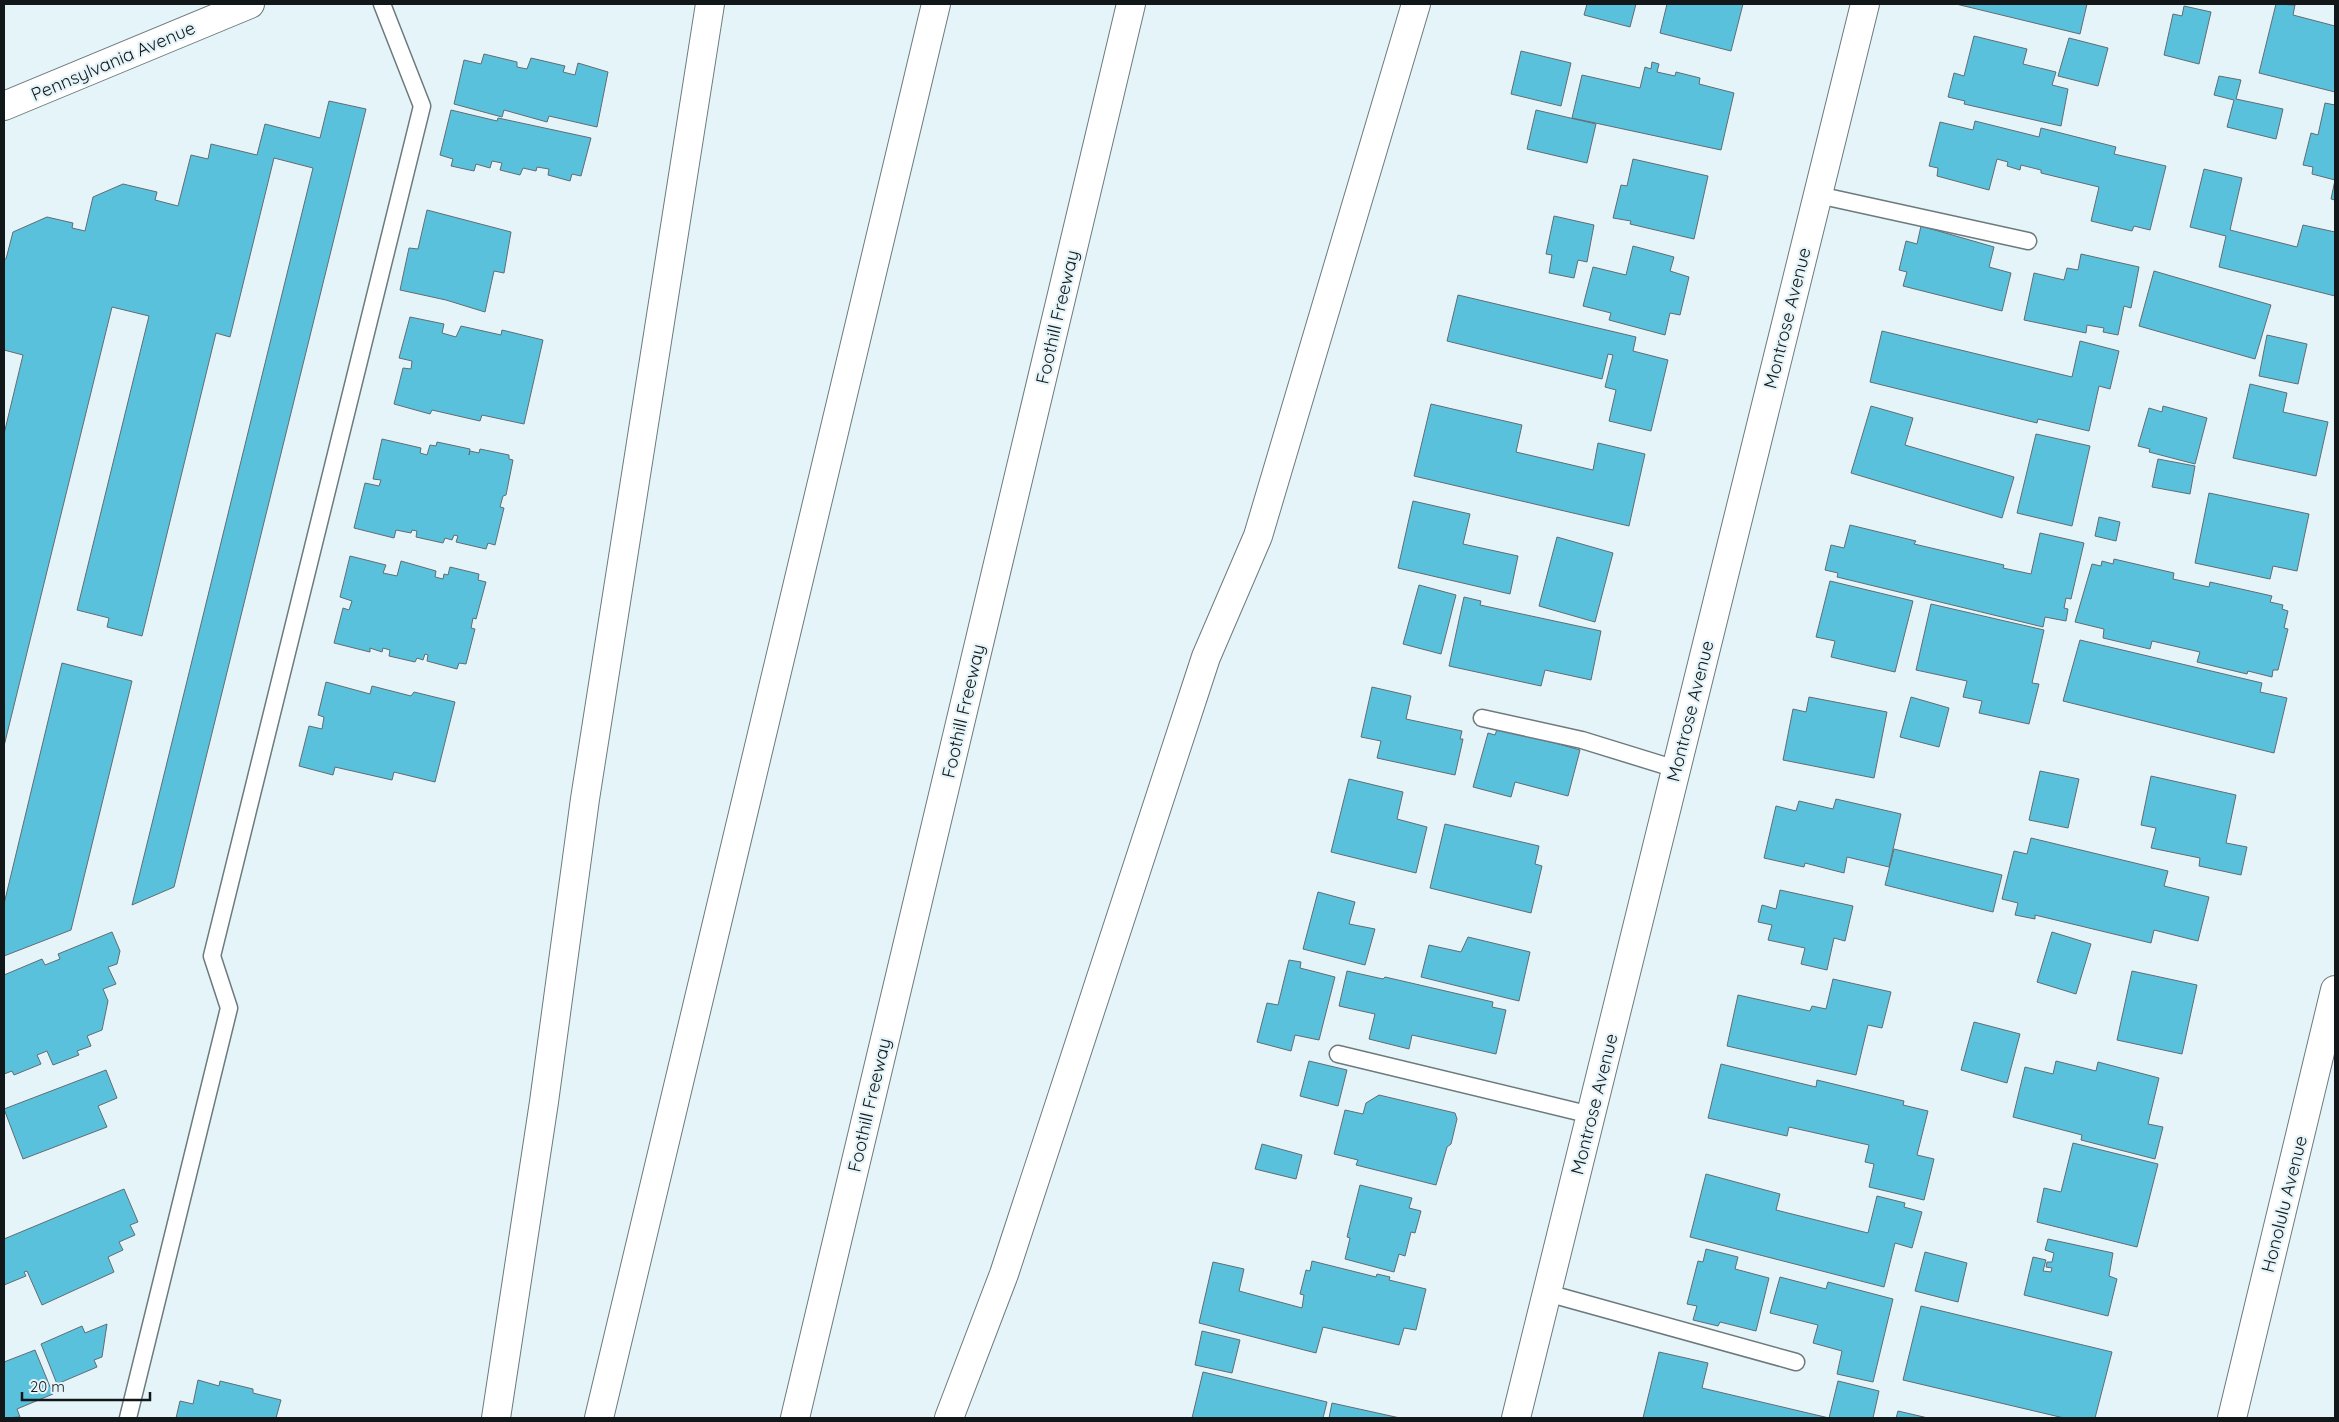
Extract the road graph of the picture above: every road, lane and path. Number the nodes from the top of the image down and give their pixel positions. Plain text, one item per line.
1 (250, 4) edge
2 (382, 4) edge
3 (710, 4) edge
4 (936, 4) edge
5 (1131, 4) edge
6 (1416, 4) edge
7 (1865, 4) edge
8 (4, 106) edge
9 (1818, 195) junction
10 (2028, 241) dead end
11 (1482, 718) dead end
12 (1676, 769) junction
13 (2335, 990) edge
14 (1338, 1054) dead end
15 (1591, 1115) junction
16 (1547, 1293) junction
17 (1796, 1362) dead end
18 (128, 1418) edge
19 (496, 1418) edge
20 (599, 1418) edge
21 (795, 1418) edge
22 (949, 1418) edge
23 (1516, 1418) edge
24 (2232, 1418) edge

1 - 8 main road, Pennsylvania Avenue
2 - 18 lane
3 - 19 main road
4 - 20 main road
5 - 21 main road, Foothill Freeway
6 - 22 main road
7 - 9 main road, Montrose Avenue
9 - 10 lane
9 - 12 main road, Montrose Avenue
11 - 12 lane
12 - 15 main road, Montrose Avenue
13 - 24 main road, Honolulu Avenue
14 - 15 lane
15 - 16 main road, Montrose Avenue
16 - 17 lane
16 - 23 main road, Montrose Avenue

